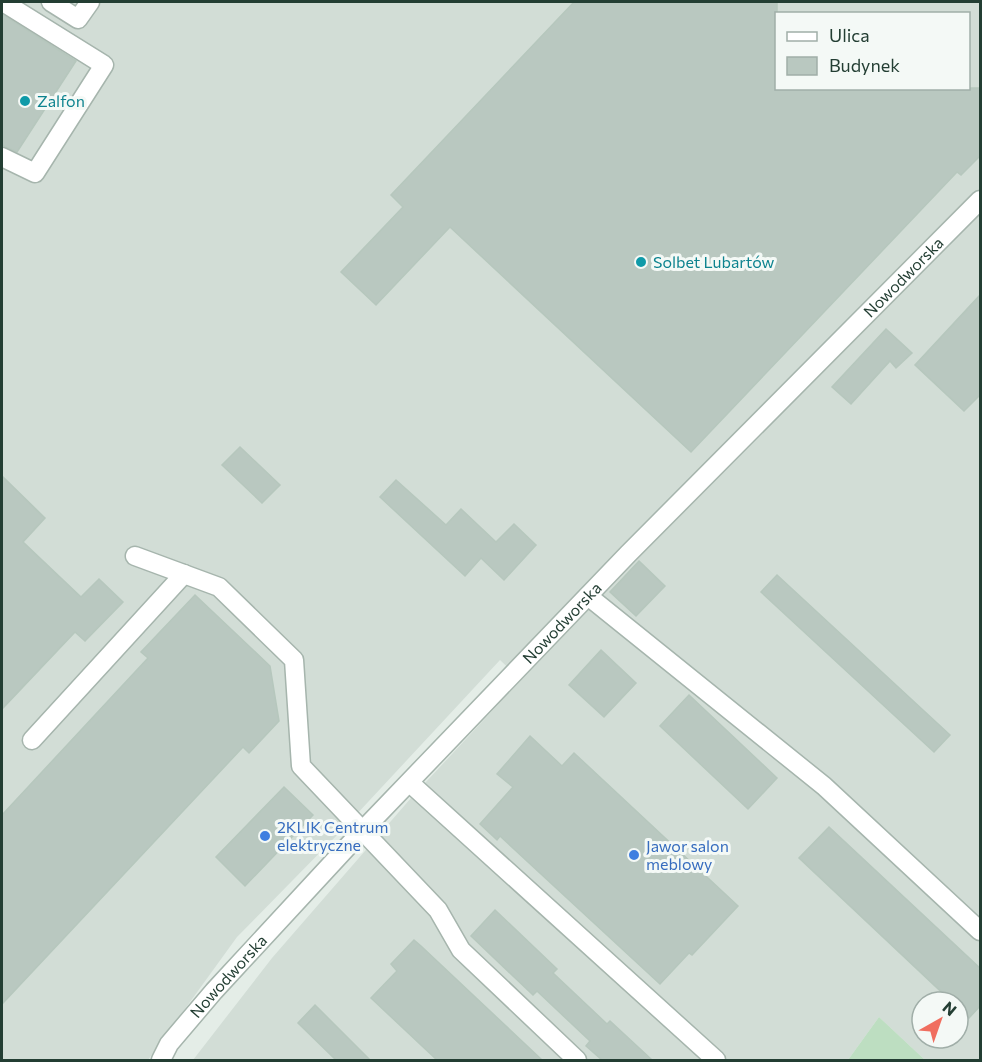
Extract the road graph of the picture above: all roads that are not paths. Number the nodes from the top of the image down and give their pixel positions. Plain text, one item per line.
1 (3, 2) edge
2 (51, 2) edge
3 (90, 2) edge
4 (2, 157) edge
5 (981, 200) edge
6 (135, 556) dead end
7 (184, 574) junction
8 (588, 596) junction
9 (32, 740) dead end
10 (410, 783) junction
11 (362, 831) junction
12 (981, 931) edge
13 (161, 1060) edge
14 (577, 1060) edge
15 (716, 1060) edge

1 - 4 street
2 - 3 street
5 - 8 street, Nowodworska
6 - 7 street
7 - 9 street
7 - 11 street
8 - 10 street, Nowodworska
8 - 12 street
10 - 11 street, Nowodworska
10 - 15 street
11 - 13 street, Nowodworska
11 - 14 street

